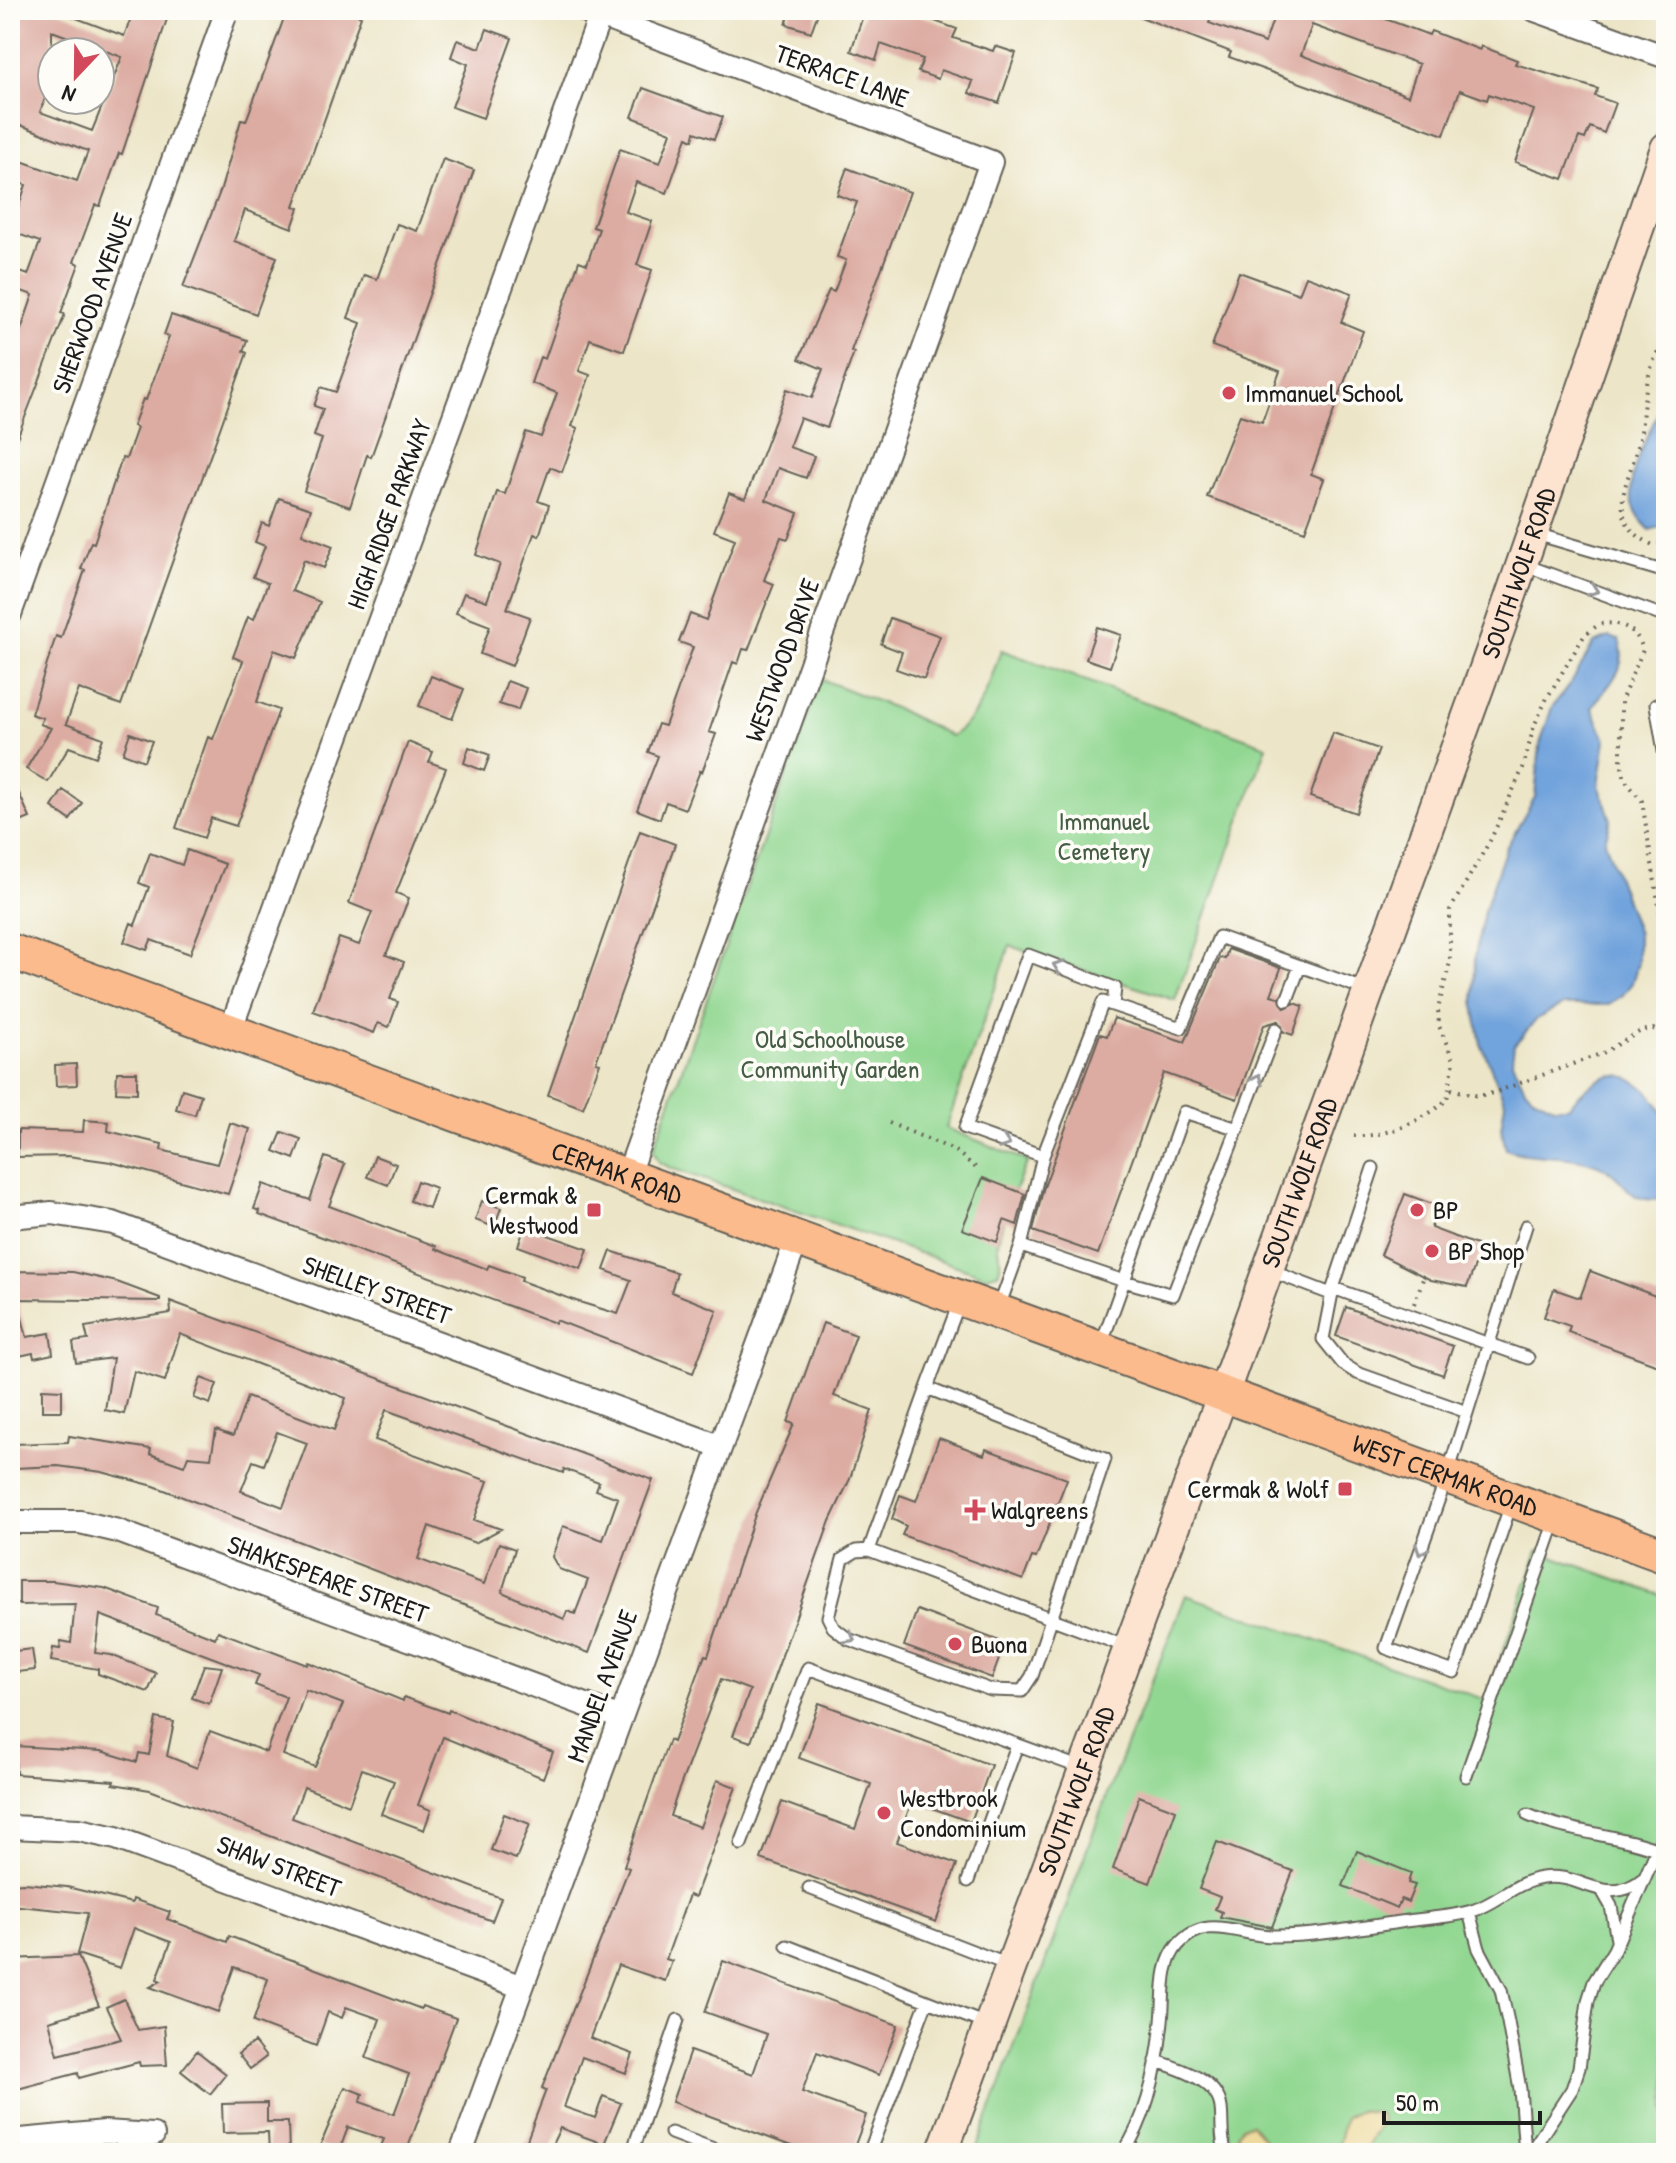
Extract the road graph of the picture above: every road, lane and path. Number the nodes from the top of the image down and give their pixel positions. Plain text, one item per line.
1 (227, 10) edge
2 (1535, 10) edge
3 (592, 13) edge
4 (1666, 57) edge
5 (1666, 148) edge
6 (991, 162) joint
7 (1654, 196) edge
8 (1666, 338) edge
9 (1532, 533) junction
10 (1666, 543) edge
11 (1521, 563) junction
12 (1666, 572) edge
13 (10, 614) edge
14 (1666, 617) edge
15 (1666, 708) edge
16 (1666, 763) edge
17 (10, 951) edge
18 (1666, 951) edge
19 (1300, 966) junction
20 (1368, 990) junction
21 (1666, 997) edge
22 (1287, 1000) dead end
23 (1113, 1005) junction
24 (1666, 1014) edge
25 (1276, 1029) dead end
26 (230, 1031) junction
27 (1666, 1034) edge
28 (1451, 1089) junction
29 (889, 1123) dead end
30 (1238, 1129) junction
31 (1354, 1136) dead end
32 (1043, 1156) junction
33 (1373, 1168) dead end
34 (980, 1171) dead end
35 (627, 1177) junction
36 (10, 1217) edge
37 (1526, 1226) dead end
38 (797, 1239) junction
39 (1021, 1246) junction
40 (1268, 1270) junction
41 (1423, 1279) dead end
42 (1124, 1281) junction
43 (1332, 1291) junction
44 (961, 1299) junction
45 (997, 1312) junction
46 (1410, 1316) junction
47 (1488, 1344) junction
48 (1099, 1349) junction
49 (1528, 1358) dead end
50 (927, 1388) junction
51 (1223, 1394) junction
52 (1467, 1412) junction
53 (719, 1446) junction
54 (1447, 1476) junction
55 (1512, 1500) junction
56 (1557, 1516) junction
57 (10, 1522) edge
58 (869, 1550) junction
59 (1666, 1556) edge
60 (1052, 1618) junction
61 (1129, 1648) junction
62 (621, 1718) junction
63 (1017, 1745) junction
64 (1085, 1769) junction
65 (1466, 1776) dead end
66 (1528, 1815) dead end
67 (10, 1827) edge
68 (1666, 1828) edge
69 (741, 1844) dead end
70 (1662, 1851) edge
71 (1644, 1878) junction
72 (968, 1881) dead end
73 (809, 1888) dead end
74 (1603, 1892) junction
75 (1469, 1912) junction
76 (1617, 1943) junction
77 (787, 1946) dead end
78 (1012, 1966) junction
79 (522, 1987) junction
80 (927, 2001) junction
81 (678, 2020) dead end
82 (990, 2026) junction
83 (1156, 2061) junction
84 (671, 2133) dead end
85 (153, 2135) dead end
86 (10, 2141) edge
87 (461, 2153) edge
88 (632, 2153) edge
89 (724, 2153) edge
90 (869, 2153) edge
91 (942, 2153) edge
92 (1123, 2153) edge
93 (1226, 2153) edge
94 (1527, 2153) edge

1 - 13 street, SHERWOOD AVENUE
2 - 4 street
3 - 6 street, TERRACE LANE
3 - 26 street, HIGH RIDGE PARKWAY
5 - 7 main road, SOUTH WOLF ROAD
6 - 35 street, WESTWOOD DRIVE
7 - 9 main road, SOUTH WOLF ROAD
8 - 10 path
9 - 11 main road, SOUTH WOLF ROAD
9 - 12 lane
11 -> 14 lane
11 - 20 main road, SOUTH WOLF ROAD
15 - 16 lane
17 - 26 main road, CERMAK ROAD
18 - 28 path
19 - 20 lane
19 - 22 lane
19 - 23 lane
20 - 40 main road, SOUTH WOLF ROAD
21 - 24 path
23 - 32 lane
23 -> 32 lane
30 -> 25 lane
26 - 35 main road, CERMAK ROAD
27 - 28 path
28 - 31 path
29 - 34 path
30 - 42 lane
30 - 42 lane
32 - 39 lane
33 - 43 lane
35 - 38 main road, CERMAK ROAD
36 - 53 street, SHELLEY STREET
37 - 47 lane
38 - 44 main road, CERMAK ROAD
38 - 53 street, MANDEL AVENUE
39 - 42 lane
39 - 45 lane
40 - 43 lane
40 - 51 main road, SOUTH WOLF ROAD
41 - 46 path
42 - 48 lane
43 - 46 lane
43 - 52 lane
44 - 45 main road, CERMAK ROAD
44 - 50 lane
45 - 48 main road, CERMAK ROAD
46 - 47 lane
47 - 49 lane
47 - 52 lane
48 - 51 main road, CERMAK ROAD
50 - 58 lane
50 - 60 lane
51 - 54 main road, WEST CERMAK ROAD
51 - 61 main road, SOUTH WOLF ROAD
52 - 54 lane
53 - 62 street, MANDEL AVENUE
54 - 55 main road, WEST CERMAK ROAD
54 -> 55 lane
55 - 56 main road, WEST CERMAK ROAD
56 - 59 main road, WEST CERMAK ROAD
56 - 65 lane
57 - 62 street, SHAKESPEARE STREET
58 - 60 lane
58 -> 60 lane
60 - 61 lane
61 - 64 main road, SOUTH WOLF ROAD
62 - 79 street, MANDEL AVENUE
63 - 64 lane
63 - 69 lane
63 - 72 lane
64 - 78 main road, SOUTH WOLF ROAD
66 - 70 lane
67 - 79 street, SHAW STREET
68 - 70 lane
70 - 71 lane
71 - 74 lane
71 - 76 lane
73 - 78 lane
74 - 75 lane
74 - 76 lane
75 - 83 lane
75 - 94 lane
76 - 94 lane
77 - 80 lane
78 - 82 main road, SOUTH WOLF ROAD
79 - 87 street, MANDEL AVENUE
80 - 82 lane
80 - 90 lane
81 - 88 lane
82 - 91 main road, SOUTH WOLF ROAD
83 - 92 lane
83 - 93 lane
84 - 89 lane
85 - 86 street

